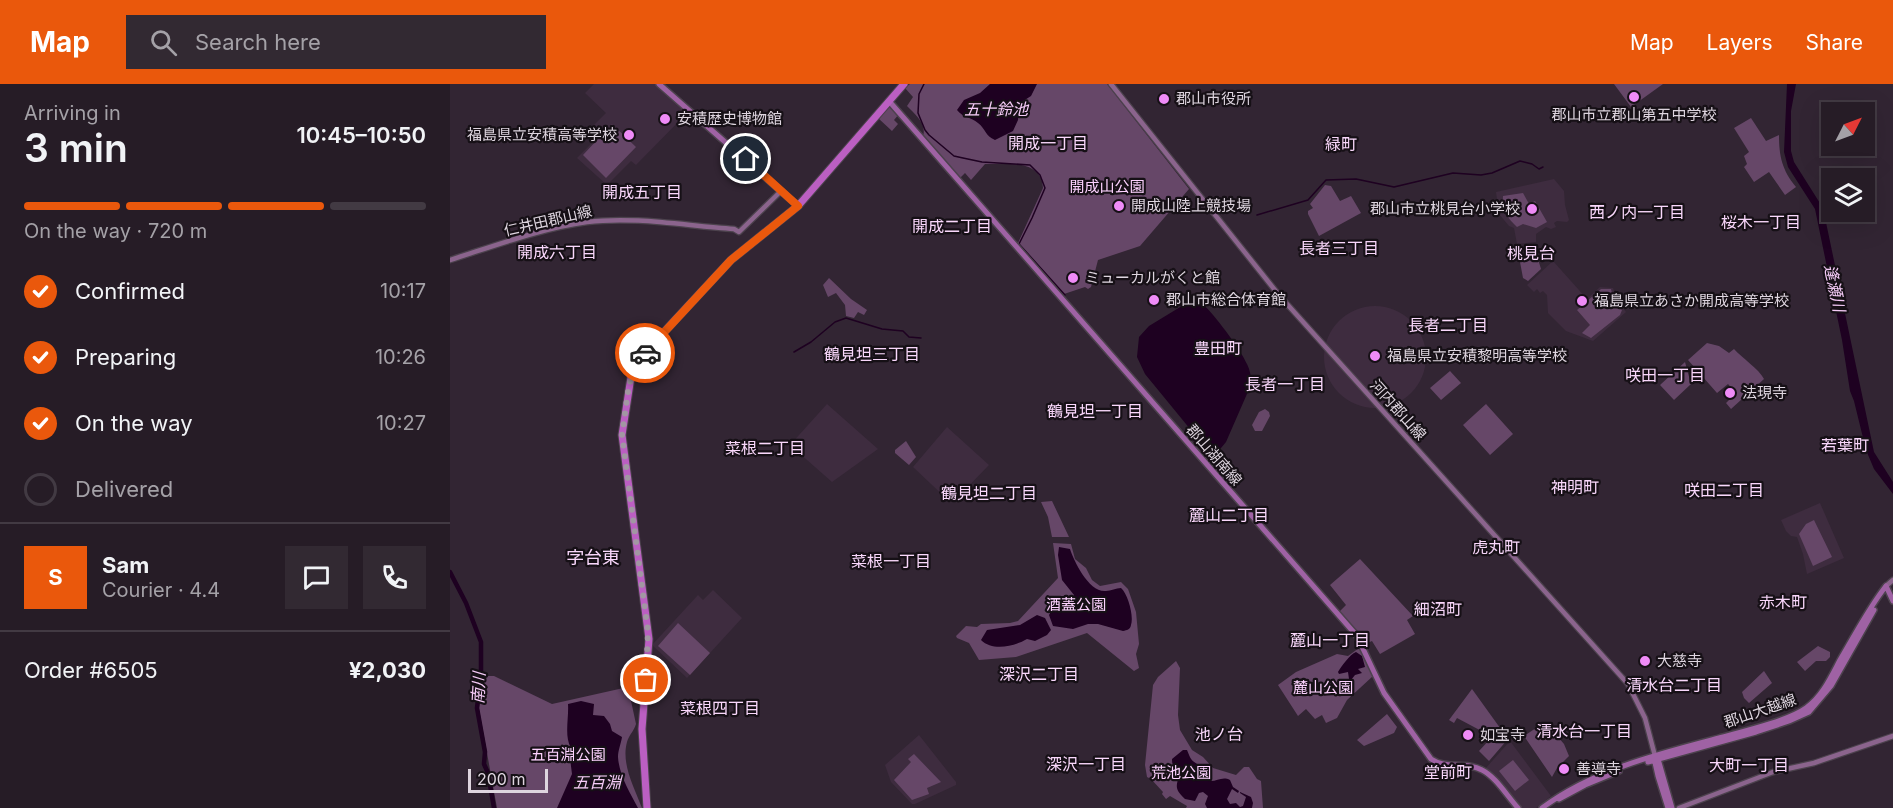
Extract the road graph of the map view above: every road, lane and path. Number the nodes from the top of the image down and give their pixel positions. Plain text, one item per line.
1 (659, 84) edge
2 (904, 84) edge
3 (1111, 84) edge
4 (889, 101) junction
5 (781, 191) junction
6 (798, 206) junction
7 (450, 260) edge
8 (1893, 580) edge
9 (1893, 585) edge
10 (1886, 590) junction
11 (1893, 601) edge
12 (1893, 607) edge
13 (1893, 736) edge
14 (1655, 758) junction
15 (647, 808) edge
16 (1518, 808) edge
17 (1544, 808) edge
18 (1670, 808) edge
19 (1679, 808) edge

1 - 5 main road
2 - 4 highway
3 - 14 main road, 河内郡山線
4 - 6 highway
4 - 16 main road, 郡山湖南線
5 - 6 main road
5 - 7 main road, 仁井田郡山線
6 - 15 highway
8 - 10 main road
9 - 10 main road
10 - 11 main road
10 - 12 main road
10 - 14 main road, 郡山大越線
13 - 19 main road
14 - 17 main road, 郡山大越線
14 - 18 main road

